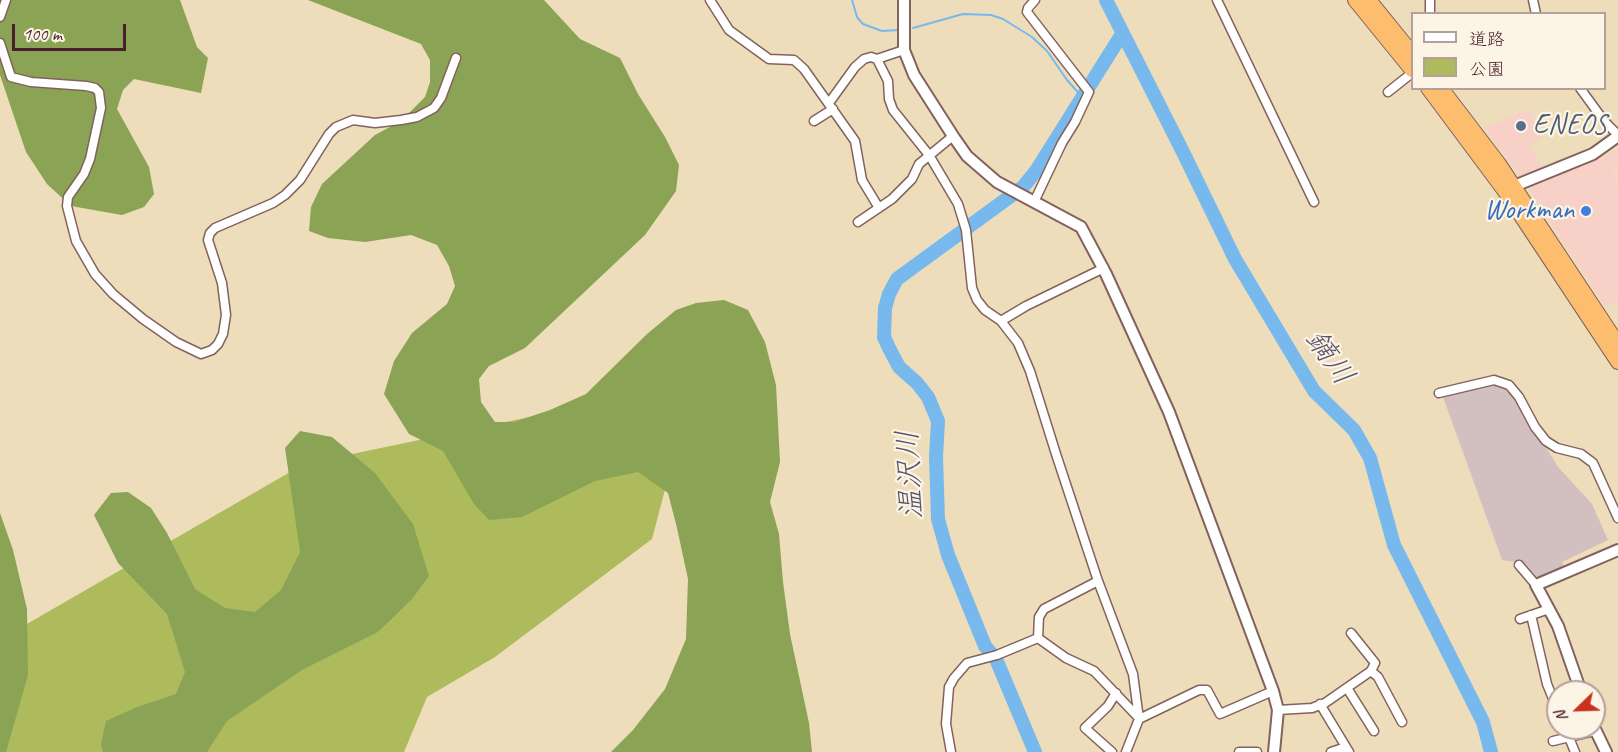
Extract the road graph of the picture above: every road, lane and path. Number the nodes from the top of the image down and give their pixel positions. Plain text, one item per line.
1 (6, 0) edge
2 (710, 0) edge
3 (904, 0) edge
4 (1035, 0) edge
5 (1217, 0) edge
6 (1355, 0) edge
7 (1370, 0) edge
8 (0, 17) edge
9 (0, 43) edge
10 (904, 50) junction
11 (1411, 50) edge
12 (456, 58) dead end
13 (877, 59) junction
14 (1411, 70) edge
15 (1411, 74) edge
16 (1430, 90) edge
17 (1442, 90) edge
18 (1581, 90) edge
19 (1388, 92) dead end
20 (831, 106) junction
21 (814, 121) dead end
22 (953, 136) junction
23 (1618, 136) edge
24 (929, 155) junction
25 (1509, 188) junction
26 (1035, 202) junction
27 (1314, 202) dead end
28 (879, 208) junction
29 (858, 222) dead end
30 (1104, 268) junction
31 (1001, 321) junction
32 (1618, 344) edge
33 (1618, 362) edge
34 (1439, 393) dead end
35 (1618, 518) edge
36 (1618, 550) edge
37 (1519, 565) dead end
38 (1098, 581) junction
39 (1536, 585) junction
40 (1549, 609) junction
41 (1532, 615) junction
42 (1520, 619) dead end
43 (1351, 633) dead end
44 (1038, 638) junction
45 (1371, 671) junction
46 (1546, 680) edge
47 (1577, 680) edge
48 (1347, 688) junction
49 (1274, 691) junction
50 (1116, 693) junction
51 (1320, 704) junction
52 (1278, 710) junction
53 (1139, 719) junction
54 (1402, 722) dead end
55 (1374, 731) dead end
56 (1557, 740) edge
57 (1553, 741) dead end
58 (1348, 749) edge
59 (951, 752) edge
60 (1112, 752) edge
61 (1126, 752) edge
62 (1239, 752) edge
63 (1245, 752) edge
64 (1257, 752) edge
65 (1274, 752) edge
66 (1331, 752) edge

1 - 8 street
2 - 20 street
3 - 10 street
4 - 26 street
5 - 27 street
6 - 14 highway
7 - 11 highway
9 - 12 street
10 - 13 street
10 - 22 street
13 - 20 street
13 - 24 street
15 - 19 street
16 - 25 highway
17 - 25 highway
18 - 23 street
20 - 21 street
20 - 28 street
22 - 24 street
22 - 26 street
23 - 25 street
24 - 28 street
24 - 31 street
25 - 32 highway
25 - 33 highway
26 - 30 street
28 - 29 street
30 - 31 street
30 - 49 street
31 - 38 street
34 - 35 street
36 - 39 street
37 - 39 street
38 - 44 street
38 - 53 street
39 - 40 street
40 - 41 street
40 - 47 street
41 - 42 street
41 - 46 street
43 - 45 street
44 - 50 street
44 - 59 street
45 - 48 street
45 - 54 street
48 - 51 street
48 - 55 street
49 - 52 street
49 - 53 street
50 - 53 street
50 - 60 street
51 - 52 street
51 - 58 street
52 - 65 street
53 - 61 street
56 - 57 street
58 - 66 street
62 - 63 street
63 - 64 street

